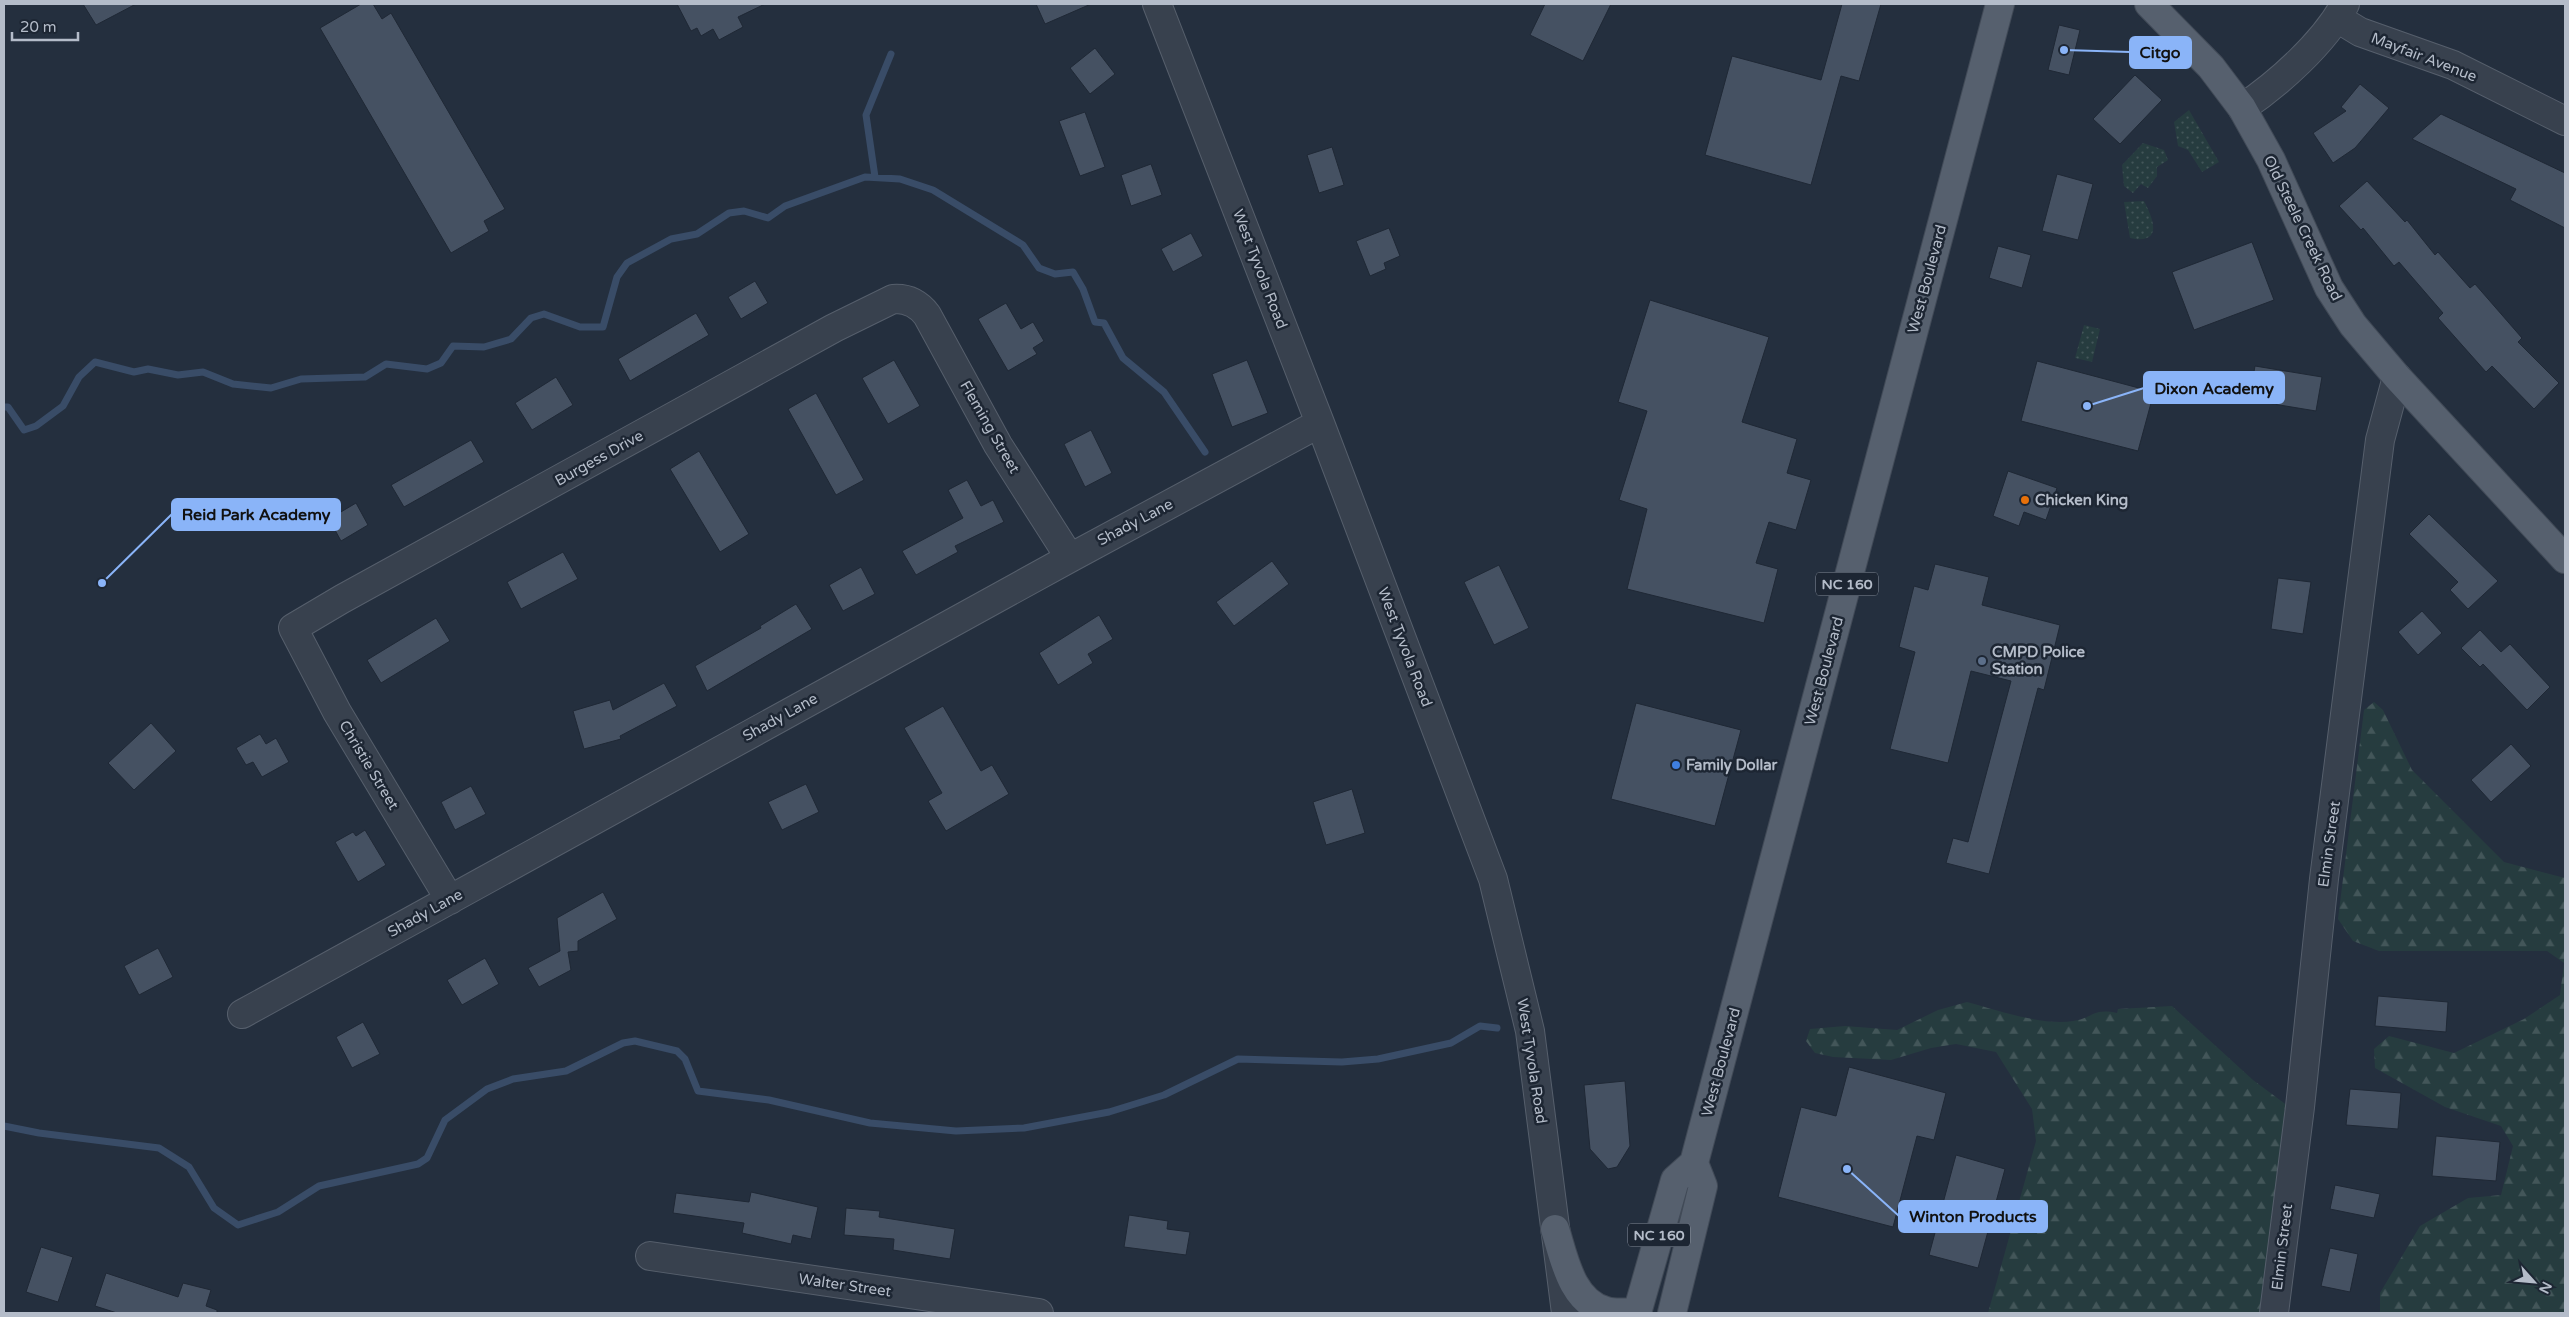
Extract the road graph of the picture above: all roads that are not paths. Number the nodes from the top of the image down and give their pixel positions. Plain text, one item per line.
1 (1157, 4) edge
2 (2000, 4) edge
3 (2149, 4) edge
4 (2341, 11) edge
5 (2242, 108) junction
6 (2565, 122) edge
7 (909, 300) joint
8 (2397, 378) junction
9 (1320, 422) junction
10 (1070, 558) junction
11 (2565, 559) edge
12 (293, 628) joint
13 (450, 900) junction
14 (242, 1014) dead end
15 (1694, 1164) junction
16 (1555, 1229) junction
17 (650, 1256) dead end
18 (1039, 1313) edge
19 (1566, 1313) edge
20 (1637, 1313) edge
21 (1672, 1313) edge
22 (2274, 1313) edge

1 - 9 street, West Tyvola Road
2 - 15 main road, West Boulevard / NC 160
3 - 5 main road, Old Steele Creek Road
4 - 5 street
4 - 6 street, Mayfair Avenue
5 - 8 main road, Old Steele Creek Road
7 - 10 street, Fleming Street
7 - 12 street, Burgess Drive
8 - 11 main road, Old Steele Creek Road
8 - 22 street, Elmin Street
9 - 10 street, Shady Lane
9 - 16 street, West Tyvola Road
10 - 13 street, Shady Lane
12 - 13 street, Christie Street
13 - 14 street, Shady Lane
15 - 20 main road, NC 160
15 - 21 main road, NC 160
16 - 19 street, West Tyvola Road
16 - 20 main road
17 - 18 street, Walter Street

